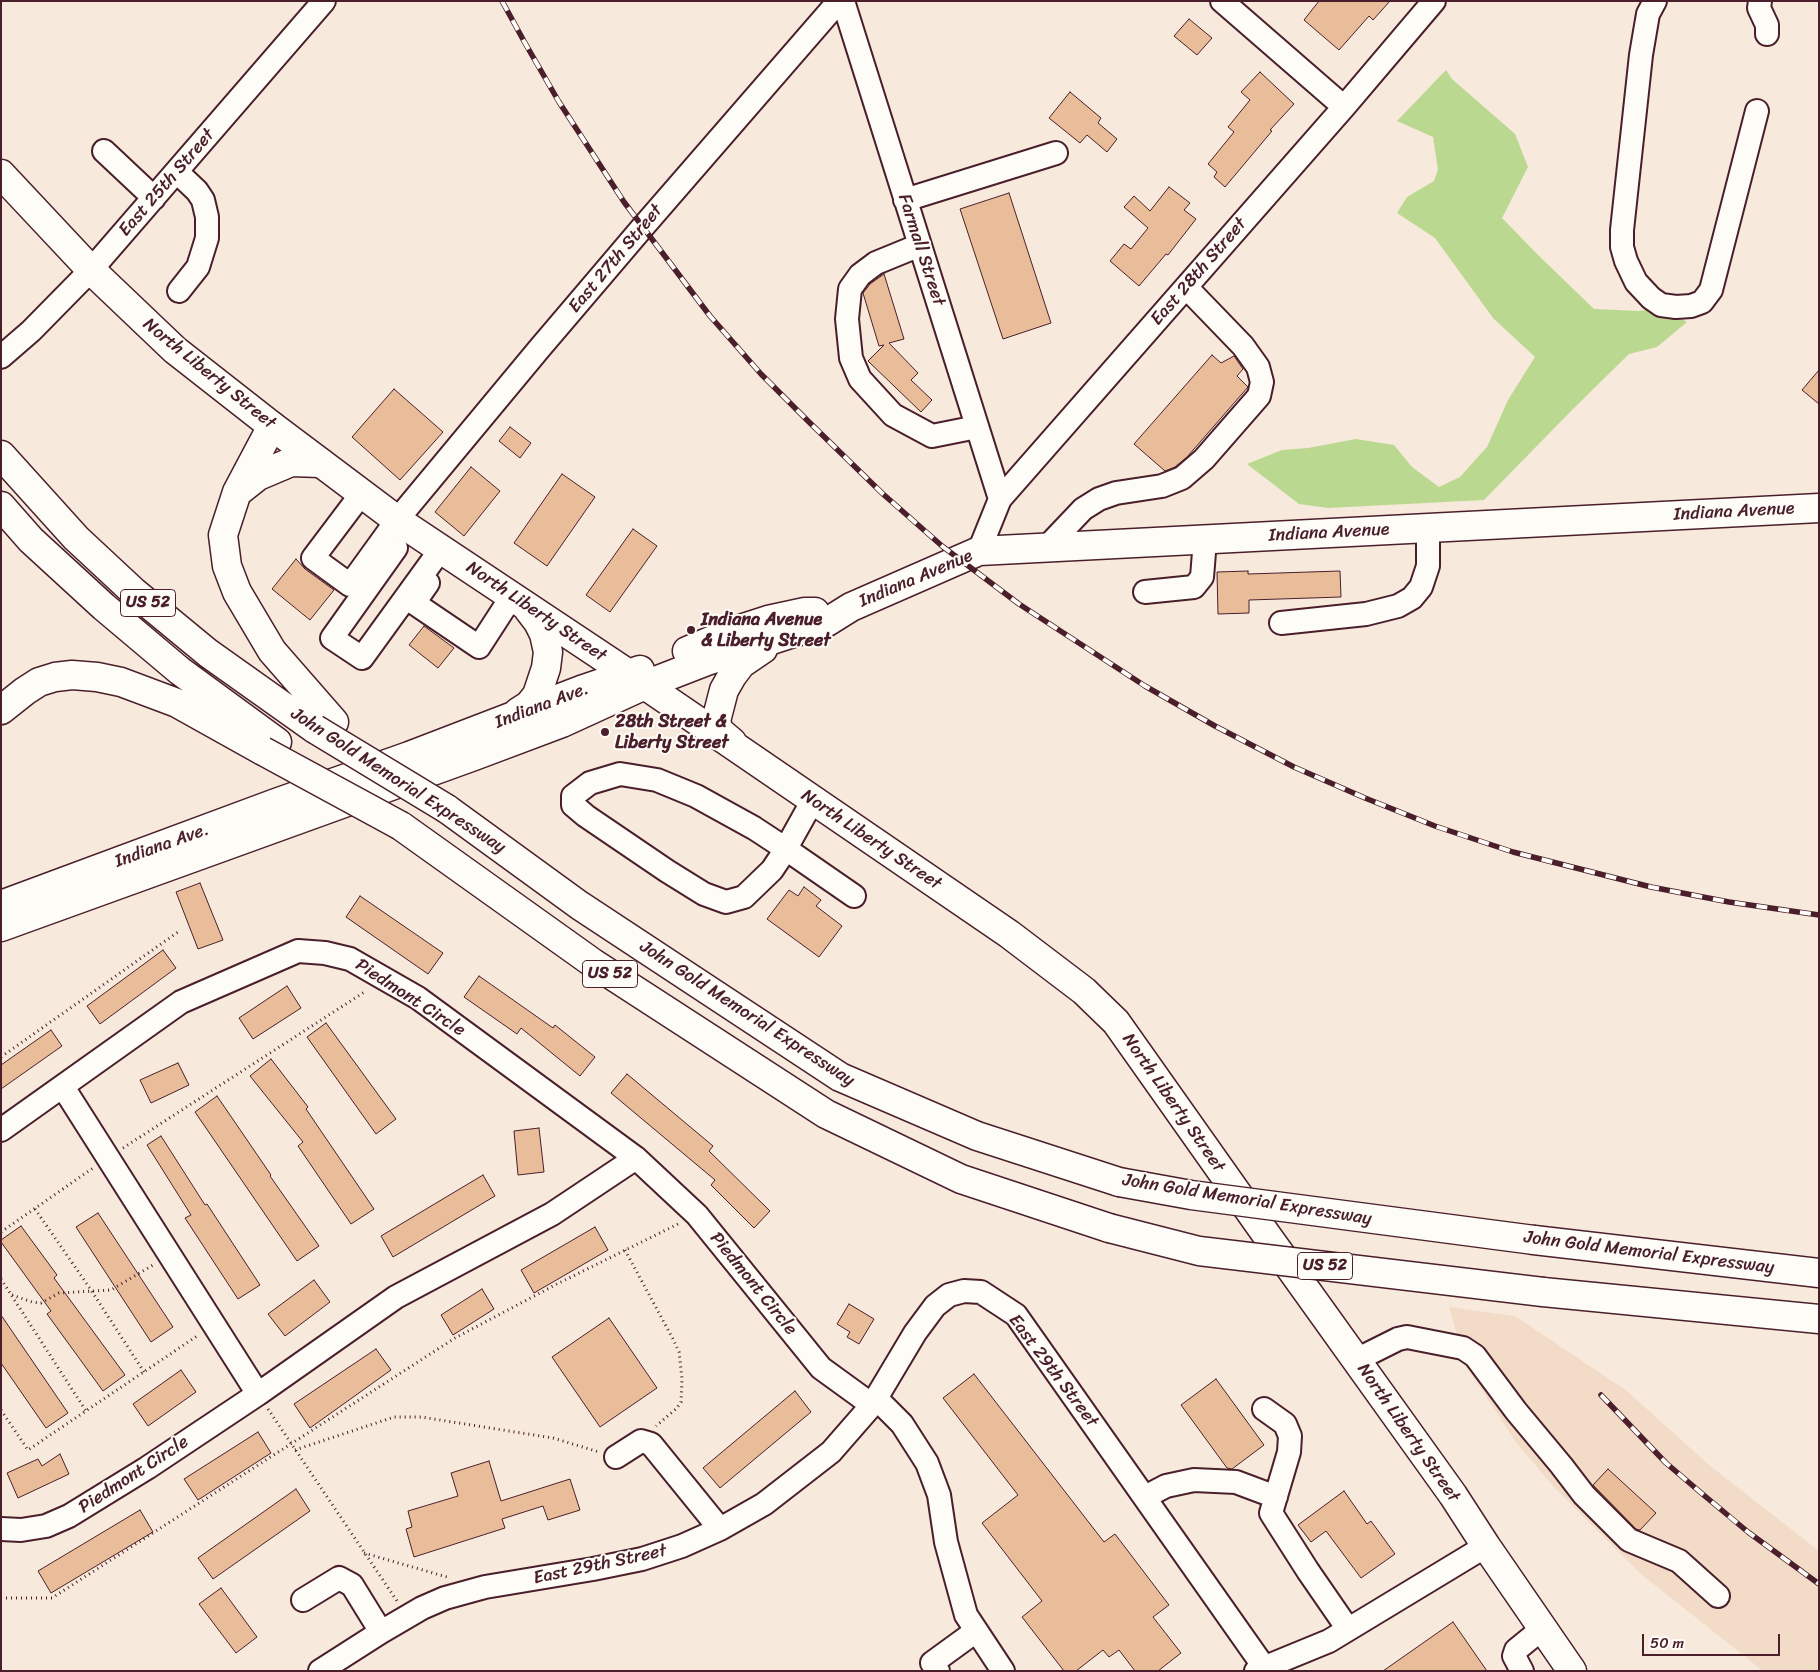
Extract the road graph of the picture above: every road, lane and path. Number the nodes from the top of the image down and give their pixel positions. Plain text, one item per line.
1 (324, 1) edge
2 (841, 1) edge
3 (1222, 1) edge
4 (1434, 1) edge
5 (1654, 1) edge
6 (1760, 1) edge
7 (1767, 34) dead end
8 (1344, 107) junction
9 (1758, 111) dead end
10 (104, 151) dead end
11 (1056, 153) dead end
12 (176, 172) junction
13 (1, 174) edge
14 (154, 198) junction
15 (905, 200) junction
16 (920, 245) junction
17 (91, 270) junction
18 (1186, 287) junction
19 (179, 291) dead end
20 (1, 358) edge
21 (272, 426) junction
22 (977, 427) junction
23 (1, 455) edge
24 (321, 462) junction
25 (237, 492) junction
26 (362, 493) junction
27 (1000, 499) junction
28 (1, 506) edge
29 (1819, 508) edge
30 (404, 524) junction
31 (1428, 528) junction
32 (1205, 540) junction
33 (1046, 548) junction
34 (445, 551) junction
35 (979, 551) junction
36 (1145, 592) dead end
37 (518, 600) junction
38 (851, 607) junction
39 (1281, 622) dead end
40 (783, 637) junction
41 (637, 680) junction
42 (1, 710) edge
43 (504, 720) junction
44 (325, 725) junction
45 (270, 746) junction
46 (744, 753) junction
47 (813, 800) junction
48 (786, 849) junction
49 (854, 896) dead end
50 (1, 905) edge
51 (1, 927) edge
52 (178, 932) dead end
53 (384, 980) junction
54 (1, 1057) edge
55 (64, 1087) junction
56 (1, 1130) edge
57 (108, 1158) junction
58 (636, 1158) junction
59 (35, 1208) junction
60 (696, 1215) junction
61 (1, 1232) edge
62 (625, 1250) junction
63 (170, 1255) junction
64 (1819, 1273) edge
65 (1, 1279) edge
66 (91, 1290) junction
67 (12, 1295) junction
68 (1819, 1319) edge
69 (214, 1325) junction
70 (1356, 1360) junction
71 (144, 1372) junction
72 (258, 1394) junction
73 (874, 1402) junction
74 (1264, 1409) dead end
75 (1, 1410) edge
76 (86, 1411) junction
77 (641, 1440) junction
78 (291, 1444) junction
79 (295, 1450) junction
80 (616, 1457) joint
81 (1145, 1497) junction
82 (1276, 1497) junction
83 (1, 1528) edge
84 (720, 1529) junction
85 (1486, 1546) junction
86 (364, 1553) junction
87 (448, 1577) dead end
88 (1718, 1596) dead end
89 (1, 1598) edge
90 (303, 1600) dead end
91 (407, 1617) junction
92 (1543, 1628) junction
93 (1348, 1629) junction
94 (976, 1631) junction
95 (382, 1632) junction
96 (1260, 1669) edge
97 (320, 1671) edge
98 (938, 1671) edge
99 (1003, 1671) edge
100 (1522, 1671) edge
101 (1572, 1671) edge

1 - 12 street, East 25th Street
2 - 15 street, Farmall Street
2 - 30 street, East 27th Street
3 - 8 street
4 - 8 street, East 28th Street
5 - 9 street
6 - 7 street
8 - 18 street, East 28th Street
10 - 14 street
11 - 15 street
12 - 14 street, East 25th Street
12 - 19 street
13 - 17 main road, North Liberty Street
14 - 17 street, East 25th Street
15 - 16 street, Farmall Street
16 - 22 street, Farmall Street
16 - 22 street
17 - 20 street, East 25th Street
17 - 21 main road, North Liberty Street
18 - 27 street, East 28th Street
18 - 33 street
21 - 24 main road, North Liberty Street
21 - 25 main road
22 - 27 street, Farmall Street
23 - 44 main road, John Gold Memorial Expressway / US 52
24 - 25 main road
24 - 26 main road, North Liberty Street
25 - 44 main road
26 - 30 main road, North Liberty Street
26 - 30 street
27 - 35 street, East 28th Street
28 - 45 main road, John Gold Memorial Expressway / US 52
29 - 31 main road, Indiana Avenue
30 - 34 main road, North Liberty Street
30 - 34 street
31 - 32 main road, Indiana Avenue
31 - 39 street
32 - 33 main road, Indiana Avenue
32 - 36 street
33 - 35 main road, Indiana Avenue
34 - 37 main road, North Liberty Street
34 - 37 street
35 - 38 main road, Indiana Avenue
37 - 41 main road, North Liberty Street
37 - 43 main road
38 - 40 main road, Indiana Ave.
38 - 41 main road, Indiana Ave.
40 - 41 main road, Indiana Ave.
40 - 46 main road
41 - 43 main road, Indiana Ave.
41 - 46 main road, North Liberty Street
41 - 51 main road, Indiana Ave.
42 - 45 main road
43 - 50 main road, Indiana Ave.
44 - 64 main road, John Gold Memorial Expressway / US 52, bridge
45 - 68 main road, John Gold Memorial Expressway / US 52, bridge
46 - 47 main road, North Liberty Street
47 - 48 street
47 - 70 main road, North Liberty Street
48 - 48 street
48 - 49 street
52 - 54 path
53 - 55 street, Piedmont Circle
53 - 57 path
53 - 58 street, Piedmont Circle
55 - 56 street, Piedmont Circle
55 - 57 street
57 - 59 path
57 - 63 street
58 - 60 street, Piedmont Circle
58 - 72 street, Piedmont Circle
59 - 61 path
59 - 66 path
60 - 62 path
60 - 73 street, Piedmont Circle
62 - 77 path
62 - 78 path
63 - 66 path
63 - 69 street
65 - 67 path
66 - 67 path
66 - 71 path
67 - 76 path
69 - 71 path
69 - 72 street
70 - 85 main road, North Liberty Street
70 - 88 street
71 - 76 path
72 - 78 path
72 - 83 street, Piedmont Circle
73 - 81 street, East 29th Street
73 - 84 street, East 29th Street
73 - 94 street, Piedmont Circle
74 - 82 street
75 - 76 path
77 - 80 street
77 - 84 street
78 - 79 path
78 - 89 path
79 - 80 path
79 - 86 path
81 - 82 street
81 - 96 street, East 29th Street
82 - 93 street
84 - 91 street, East 29th Street
85 - 92 main road, North Liberty Street
85 - 93 street
86 - 87 path
86 - 91 path
90 - 95 street
91 - 95 street, East 29th Street
92 - 100 street
92 - 101 main road, North Liberty Street
93 - 96 street
94 - 98 street
94 - 99 street, Piedmont Circle
95 - 97 street, East 29th Street

